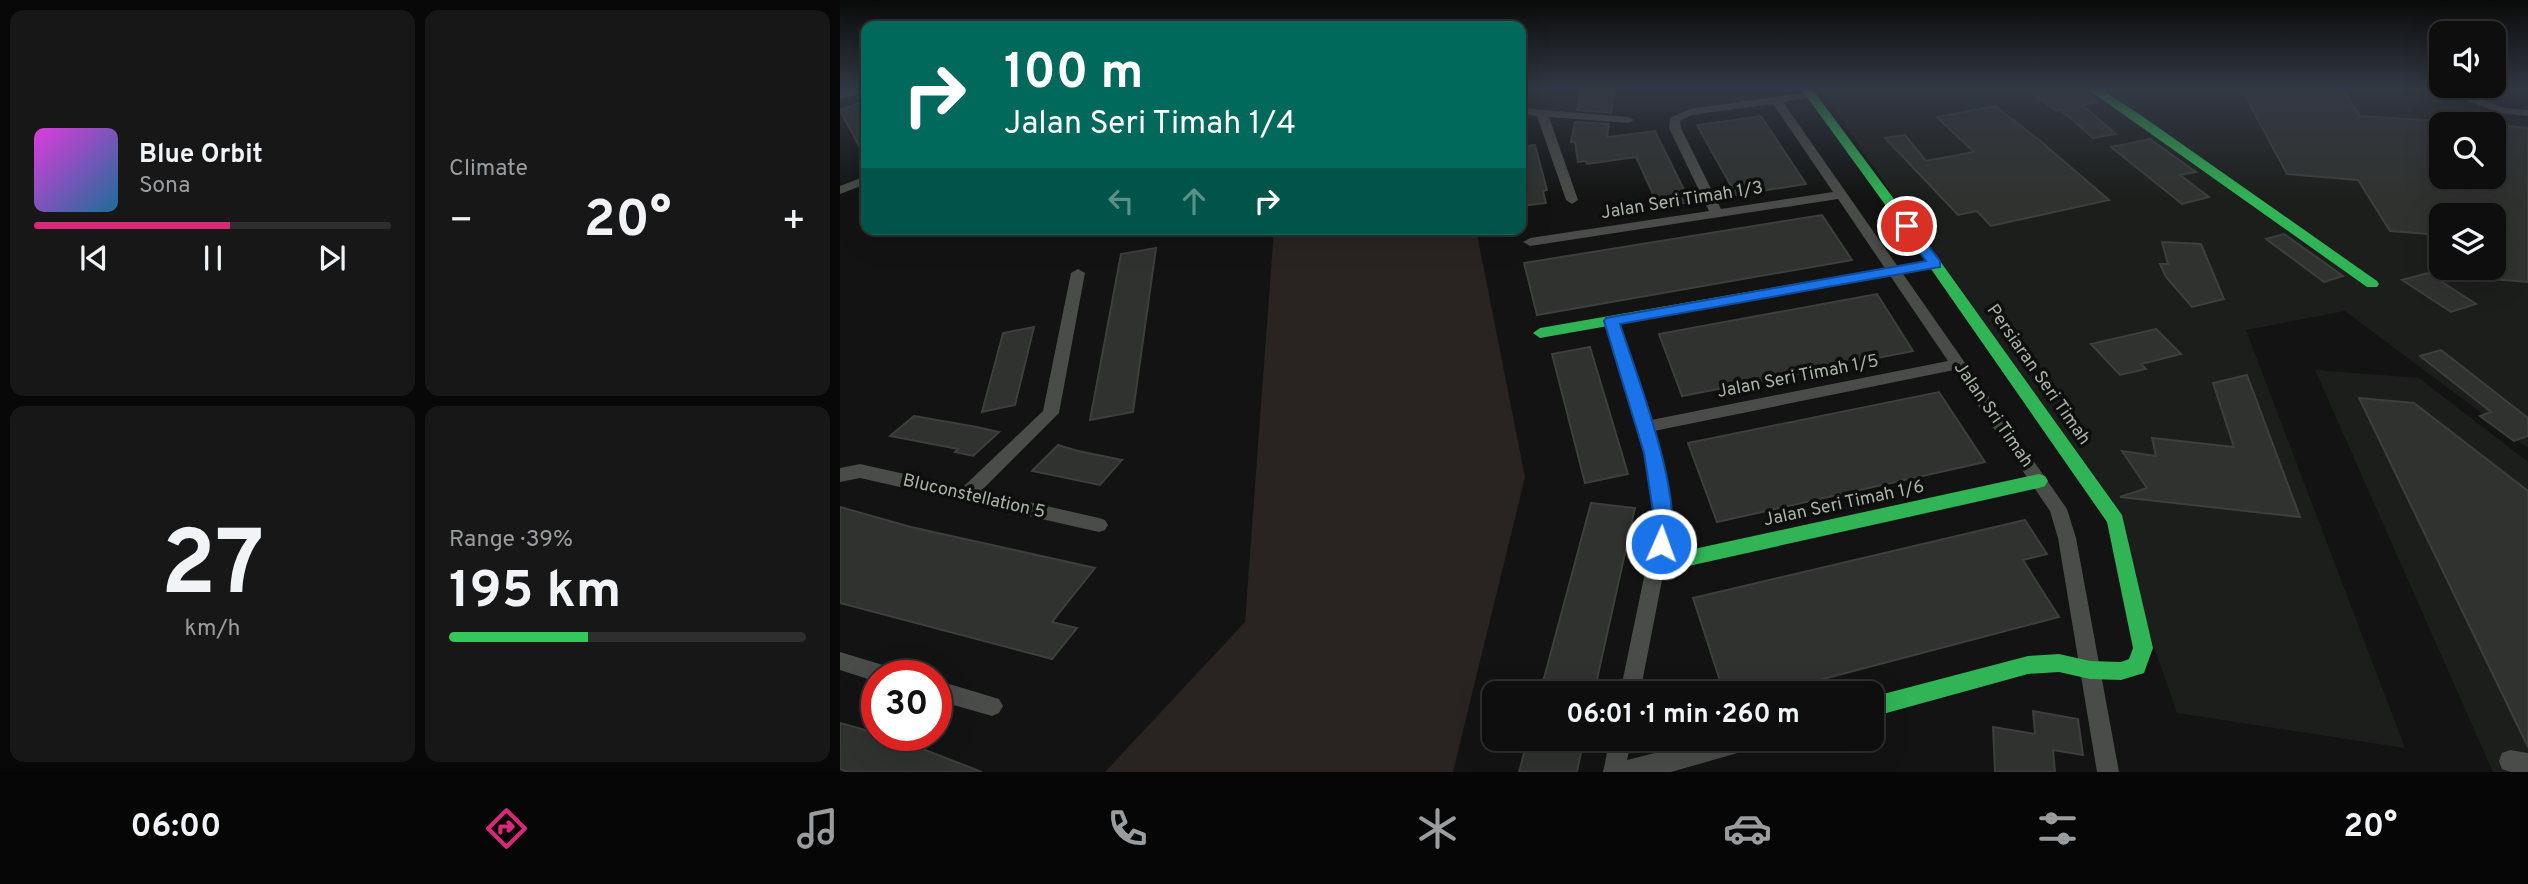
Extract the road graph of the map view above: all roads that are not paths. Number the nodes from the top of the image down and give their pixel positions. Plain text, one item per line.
1 (1546, 126) edge
2 (1675, 126) edge
3 (1794, 126) edge
4 (1833, 126) edge
5 (2149, 126) edge
6 (861, 182) edge
7 (840, 190) edge
8 (1840, 195) junction
9 (1572, 200) dead end
10 (1717, 214) junction
11 (1530, 242) dead end
12 (1935, 264) junction
13 (1892, 272) junction
14 (1079, 273) dead end
15 (2372, 284) dead end
16 (1611, 321) junction
17 (1541, 333) dead end
18 (1958, 364) junction
19 (1646, 428) junction
20 (845, 473) edge
21 (2039, 481) junction
22 (966, 495) junction
23 (1099, 525) dead end
24 (1657, 565) junction
25 (840, 661) edge
26 (861, 667) edge
27 (2090, 670) junction
28 (1633, 681) edge
29 (952, 695) edge
30 (1884, 704) edge
31 (992, 706) dead end
32 (1618, 751) edge
33 (1708, 751) edge
34 (1614, 771) edge
35 (2108, 772) edge

1 - 9 street
2 - 10 street
3 - 8 street, Jalan Sri Timah
4 - 12 street, Persiaran Seri Timah
5 - 15 street
6 - 7 street
8 - 10 street, Jalan Seri Timah 1/3
8 - 13 street, Jalan Sri Timah
10 - 11 street, Jalan Seri Timah 1/3
12 - 13 street
12 - 27 street, Persiaran Seri Timah
13 - 16 street
13 - 18 street, Jalan Sri Timah
14 - 22 street
16 - 17 street
16 - 19 street
18 - 19 street, Jalan Seri Timah 1/5
18 - 21 street, Jalan Sri Timah
19 - 24 street
20 - 22 street, Bluconstellation 5
21 - 24 street, Jalan Seri Timah 1/6
21 - 27 street, Jalan Sri Timah
22 - 23 street, Bluconstellation 5
24 - 28 street
25 - 26 street
27 - 30 street
27 - 35 street, Jalan Sri Timah
29 - 31 street
32 - 34 street
33 - 34 street

